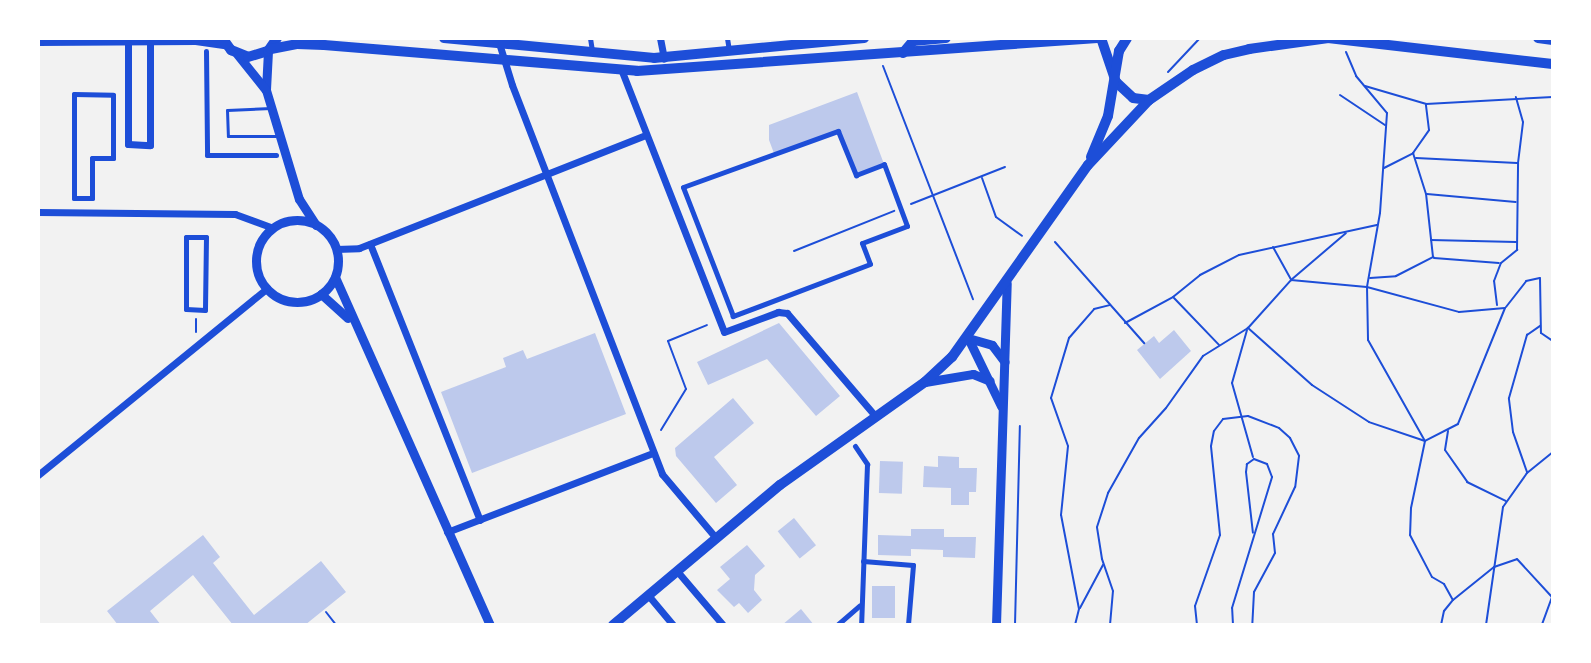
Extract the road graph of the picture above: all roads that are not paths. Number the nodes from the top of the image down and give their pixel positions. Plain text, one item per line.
1 (277, 38) edge
2 (444, 38) edge
3 (590, 38) edge
4 (660, 38) edge
5 (727, 38) edge
6 (864, 38) edge
7 (946, 38) edge
8 (1085, 38) edge
9 (1127, 38) edge
10 (1538, 38) edge
11 (129, 39) edge
12 (150, 39) edge
13 (1553, 40) edge
14 (38, 41) edge
15 (224, 41) edge
16 (1282, 41) edge
17 (534, 42) edge
18 (499, 43) junction
19 (782, 43) edge
20 (269, 50) junction
21 (206, 51) dead end
22 (592, 51) junction
23 (729, 52) junction
24 (903, 53) junction
25 (237, 54) junction
26 (663, 58) junction
27 (503, 61) junction
28 (1553, 64) edge
29 (621, 69) junction
30 (668, 69) junction
31 (1116, 82) junction
32 (266, 90) junction
33 (1149, 100) junction
34 (271, 108) junction
35 (646, 135) junction
36 (279, 136) junction
37 (276, 155) dead end
38 (1088, 165) junction
39 (546, 175) junction
40 (74, 198) joint
41 (299, 199) junction
42 (38, 212) edge
43 (293, 220) junction
44 (316, 225) junction
45 (273, 228) junction
46 (370, 244) junction
47 (336, 249) junction
48 (335, 277) junction
49 (1007, 283) junction
50 (267, 288) junction
51 (321, 294) junction
52 (205, 310) joint
53 (733, 316) joint
54 (353, 324) junction
55 (968, 338) junction
56 (1005, 362) junction
57 (990, 381) junction
58 (925, 382) junction
59 (1001, 406) junction
60 (876, 417) junction
61 (855, 446) dead end
62 (653, 453) junction
63 (38, 475) edge
64 (480, 520) junction
65 (447, 532) junction
66 (716, 538) junction
67 (863, 561) junction
68 (677, 571) junction
69 (648, 595) junction
70 (861, 604) junction
71 (490, 625) edge
72 (613, 625) edge
73 (673, 625) edge
74 (723, 625) edge
75 (837, 625) edge
76 (861, 625) edge
77 (908, 625) edge
78 (996, 625) edge

1 - 20 main road
2 - 18 main road
3 - 22 street
4 - 26 street
5 - 23 street
6 - 19 main road
7 - 24 main road
8 - 24 main road
8 - 31 main road
9 - 31 main road
10 - 13 main road
11 - 12 main road
11 - 12 street
11 - 14 main road
12 - 15 main road
15 - 25 main road
16 - 28 main road
16 - 33 main road
17 - 18 main road
17 - 22 main road
18 - 27 street
19 - 23 main road
20 - 25 main road
20 - 27 main road
20 - 32 street
21 - 37 street
22 - 26 main road
23 - 26 main road
24 - 30 main road
25 - 32 street
26 - 30 street
27 - 29 main road
27 - 39 street
29 - 30 main road
29 - 35 street
31 - 33 main road
31 - 38 main road
32 - 34 street
33 - 38 main road
34 - 36 street
34 - 36 lane
35 - 39 street
35 - 60 street
36 - 41 street
38 - 49 main road
39 - 46 street
39 - 62 street
40 - 40 street
41 - 43 street
41 - 44 street
42 - 45 street
43 - 44 street
43 - 45 street
44 - 47 street
45 - 50 street
46 - 47 street
46 - 64 street
47 - 48 street
48 - 51 street
48 - 54 street
49 - 55 main road
49 - 56 street
50 - 51 street
50 - 63 street
51 - 54 street
52 - 52 street
53 - 53 street
54 - 65 street
55 - 56 street
55 - 57 street
55 - 58 main road
56 - 59 street
57 - 58 street
57 - 59 street
58 - 60 main road
59 - 78 street
60 - 66 main road
61 - 67 street
62 - 64 street
62 - 66 street
64 - 65 street
65 - 71 street
66 - 68 main road
67 - 70 street
67 - 77 street
68 - 69 main road
68 - 74 street
69 - 72 main road
69 - 73 street
70 - 75 street
70 - 76 street

